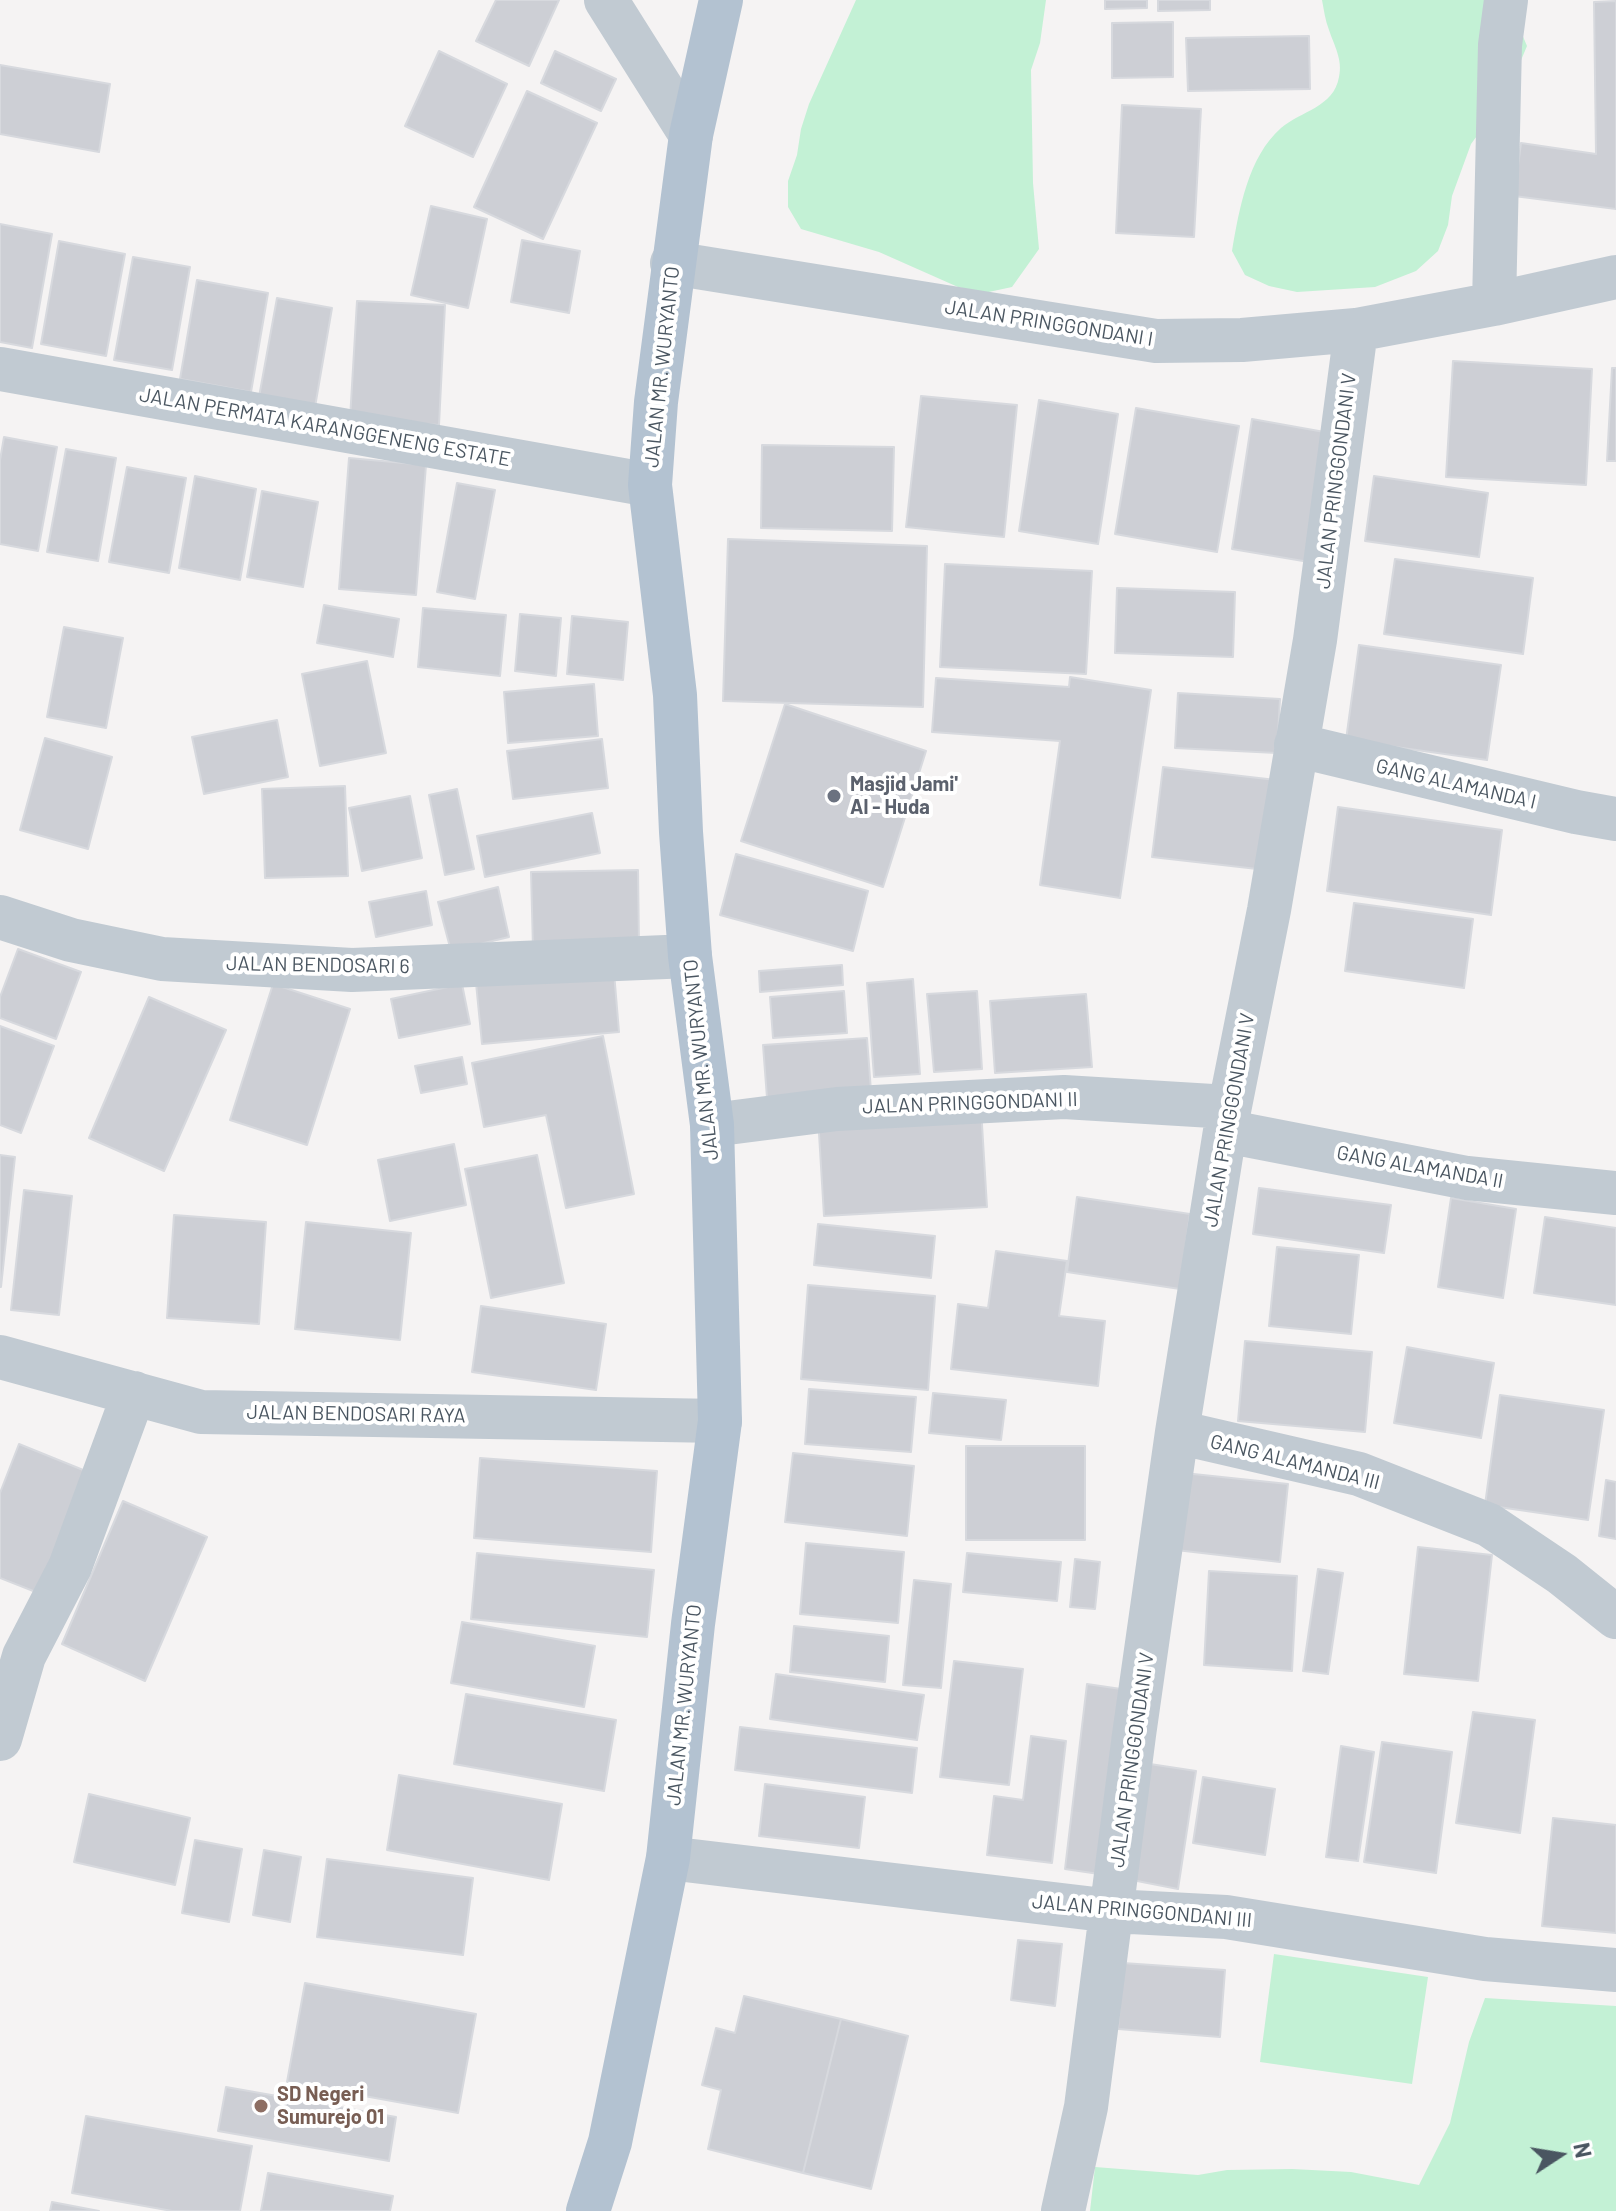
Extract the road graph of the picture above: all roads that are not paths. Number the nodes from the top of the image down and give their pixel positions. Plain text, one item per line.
1 (606, 0) edge
2 (721, 0) edge
3 (1506, 0) edge
4 (691, 135) junction
5 (672, 263) junction
6 (1616, 277) edge
7 (1494, 304) junction
8 (1356, 330) junction
9 (0, 369) edge
10 (650, 485) junction
11 (1296, 745) junction
12 (1616, 819) edge
13 (0, 917) edge
14 (690, 956) junction
15 (1227, 1119) junction
16 (712, 1125) junction
17 (1616, 1193) edge
18 (0, 1357) edge
19 (134, 1393) junction
20 (720, 1421) junction
21 (1177, 1432) junction
22 (1616, 1617) edge
23 (0, 1739) edge
24 (668, 1858) junction
25 (1112, 1911) junction
26 (1616, 1970) edge
27 (588, 2211) edge
28 (1063, 2211) edge

1 - 4 street
2 - 4 main road, JALAN MR. WURYANTO
3 - 7 street
4 - 5 main road, JALAN MR. WURYANTO
5 - 8 street, JALAN PRINGGONDANI I
5 - 10 main road, JALAN MR. WURYANTO
6 - 7 street, JALAN PRINGGONDANI I
7 - 8 street, JALAN PRINGGONDANI I
8 - 11 street, JALAN PRINGGONDANI V
9 - 10 street, JALAN PERMATA KARANGGENENG ESTATE
10 - 14 main road, JALAN MR. WURYANTO
11 - 12 street, GANG ALAMANDA I
11 - 15 street, JALAN PRINGGONDANI V
13 - 14 street, JALAN BENDOSARI 6
14 - 16 main road, JALAN MR. WURYANTO
15 - 16 street, JALAN PRINGGONDANI II
15 - 17 street, GANG ALAMANDA II
15 - 21 street, JALAN PRINGGONDANI V
16 - 20 main road, JALAN MR. WURYANTO
18 - 19 street, JALAN BENDOSARI RAYA
19 - 20 street, JALAN BENDOSARI RAYA
19 - 23 street
20 - 24 main road, JALAN MR. WURYANTO
21 - 22 street, GANG ALAMANDA III
21 - 25 street, JALAN PRINGGONDANI V
24 - 25 street, JALAN PRINGGONDANI III
24 - 27 main road, JALAN MR. WURYANTO
25 - 26 street, JALAN PRINGGONDANI III
25 - 28 street, JALAN PRINGGONDANI V

